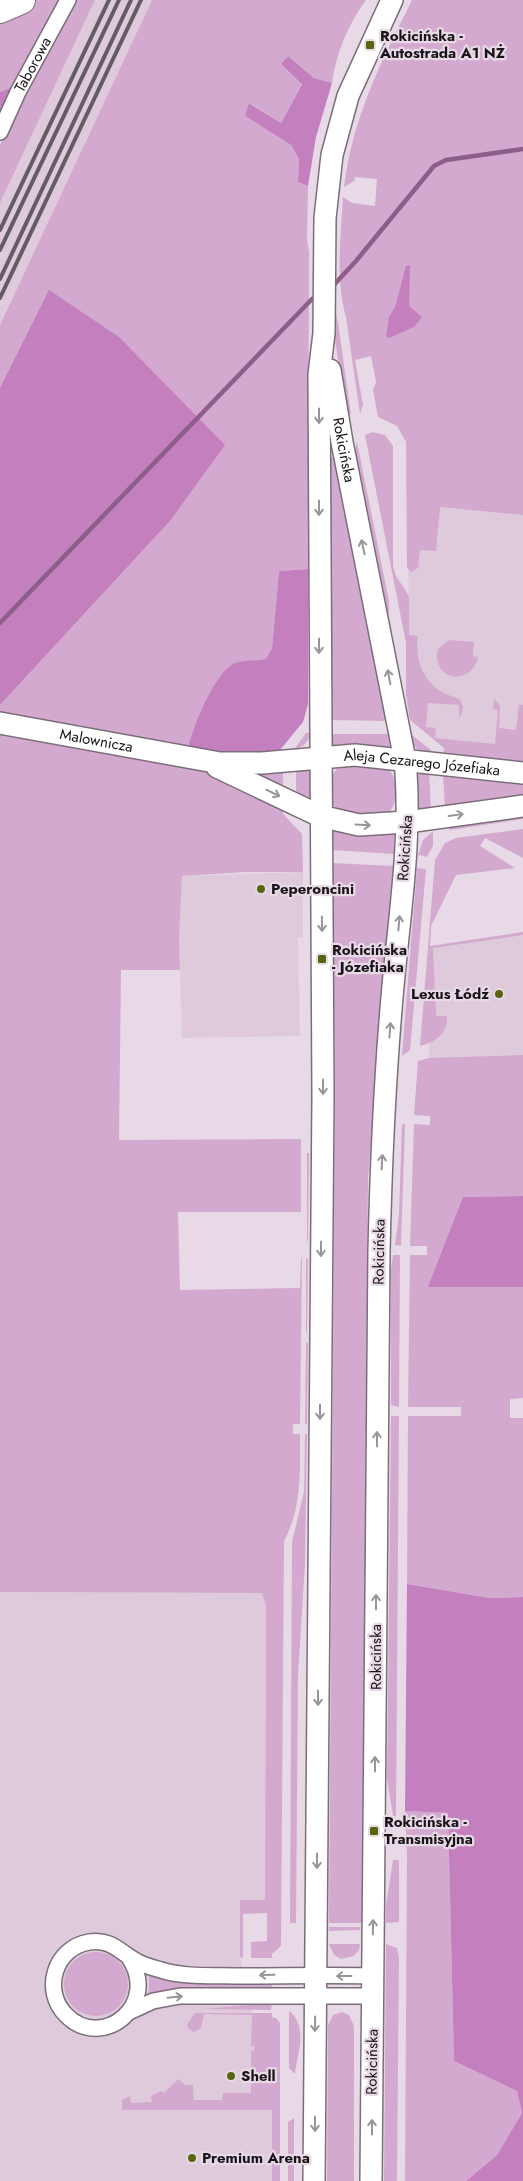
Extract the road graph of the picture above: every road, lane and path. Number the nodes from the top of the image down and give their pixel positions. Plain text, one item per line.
1 (22, 0) edge
2 (68, 0) edge
3 (392, 0) edge
4 (0, 9) edge
5 (0, 132) edge
6 (324, 333) junction
7 (0, 723) edge
8 (320, 757) junction
9 (192, 759) junction
10 (405, 760) junction
11 (523, 773) edge
12 (523, 806) edge
13 (320, 816) junction
14 (407, 822) junction
15 (128, 1956) junction
16 (316, 1986) junction
17 (373, 1986) junction
18 (129, 2012) junction
19 (314, 2181) edge
20 (372, 2181) edge

1 - 4 highway
2 - 5 street, Taborowa
3 - 6 main road, Rokicińska
6 -> 8 main road, Rokicińska
10 -> 6 main road, Rokicińska
7 - 9 main road, Malownicza
8 - 9 main road, Malownicza
8 - 10 main road, Aleja Cezarego Józefiaka
8 - 13 main road, Rokicińska
9 -> 13 main road, Malownicza
10 - 11 main road, Aleja Cezarego Józefiaka
10 - 14 main road, Rokicińska
14 -> 12 main road
13 -> 14 main road
13 -> 16 main road, Rokicińska
17 -> 14 main road, Rokicińska
16 -> 15 street
15 - 18 street
15 - 18 street
17 -> 16 street
16 - 17 street
18 -> 16 street
16 -> 19 main road, Rokicińska
20 -> 17 main road, Rokicińska

